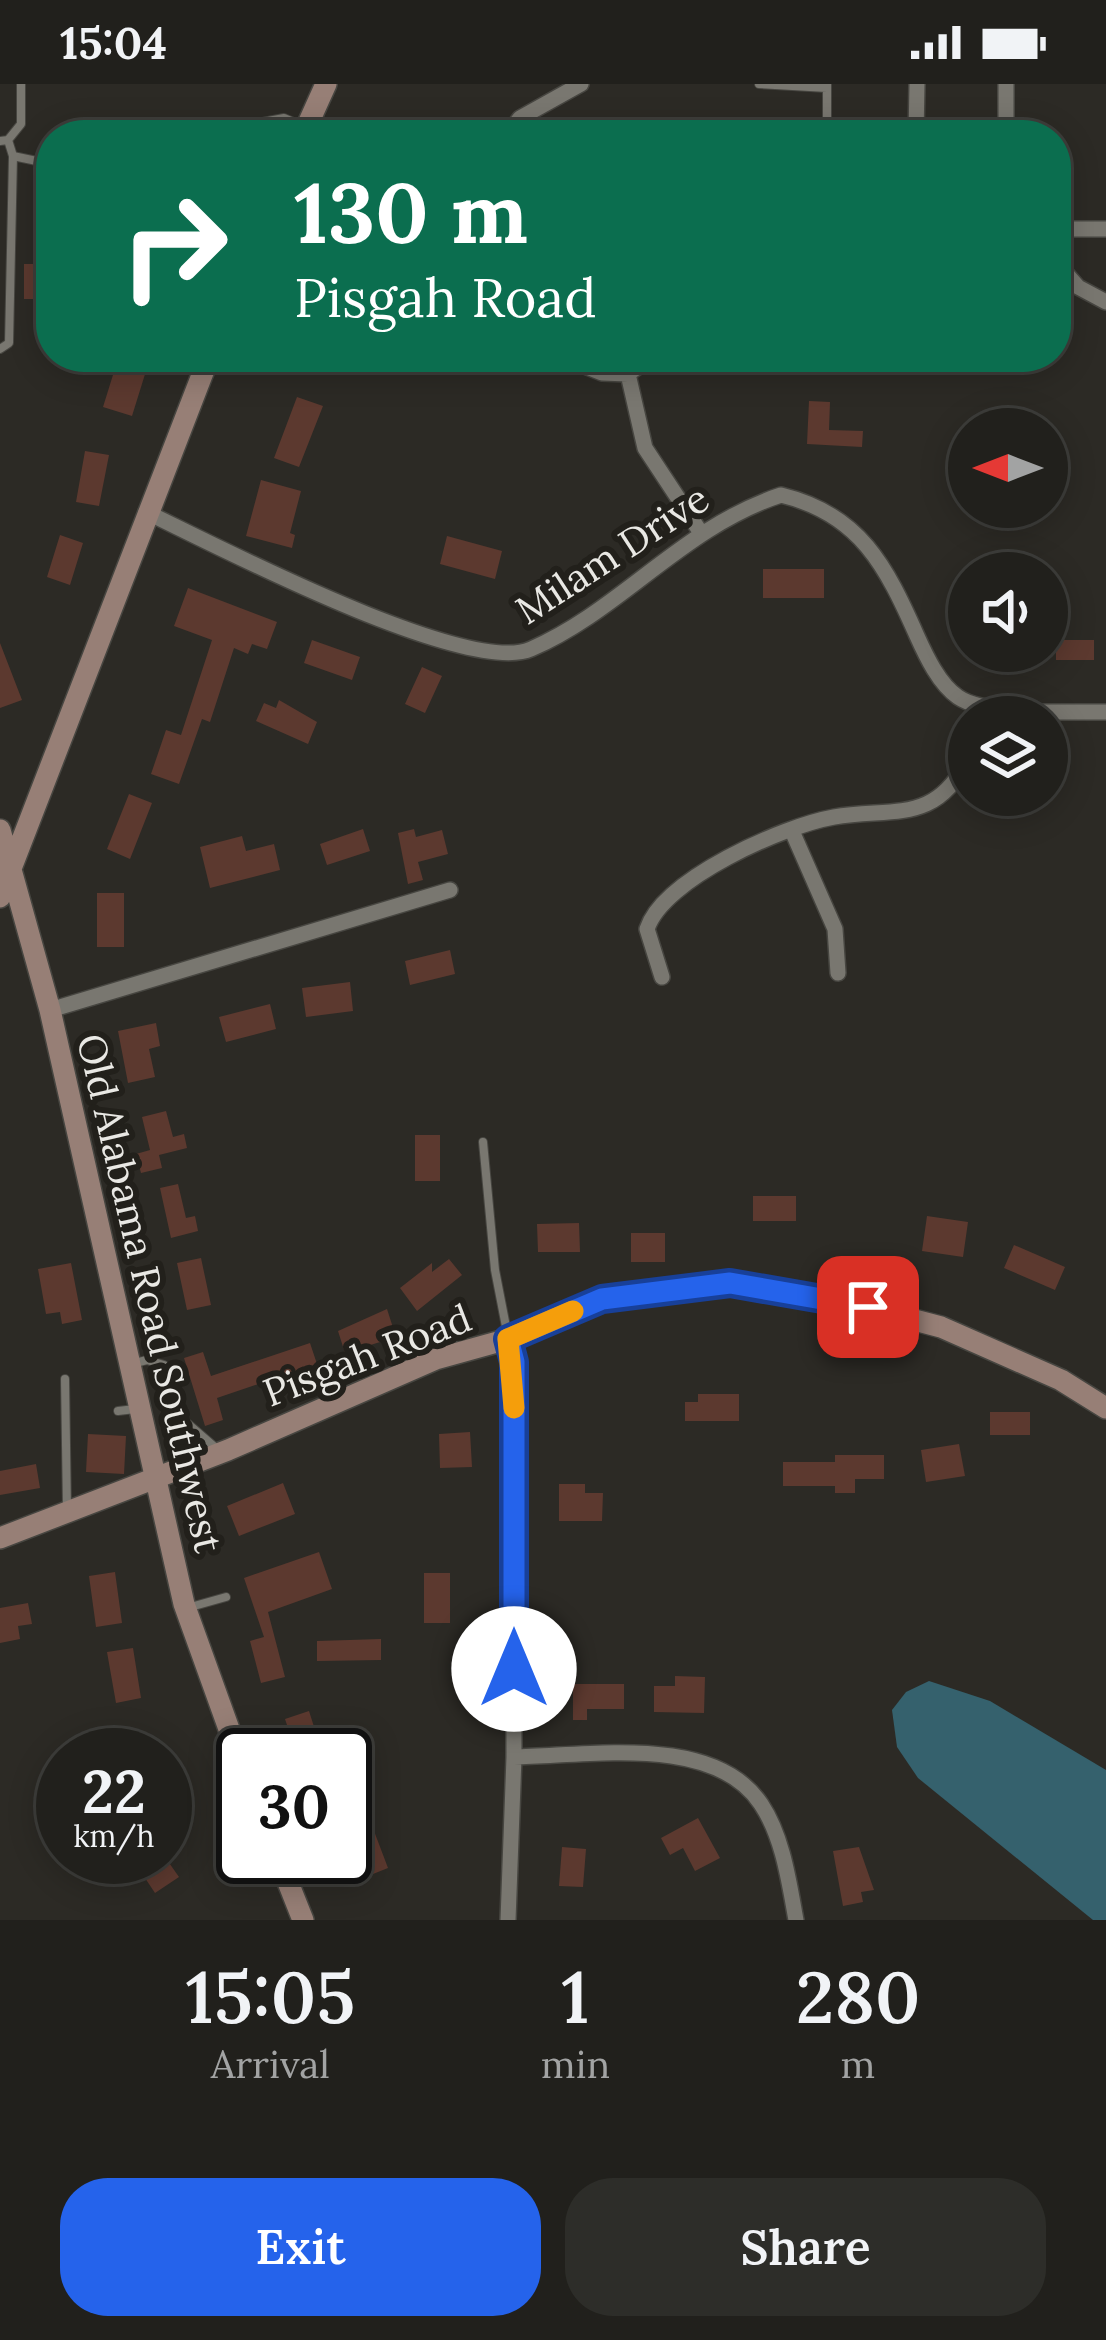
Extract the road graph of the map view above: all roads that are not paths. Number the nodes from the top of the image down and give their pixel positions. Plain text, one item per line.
1 (21, 84) edge
2 (326, 84) edge
3 (581, 84) edge
4 (759, 84) edge
5 (917, 84) edge
6 (1006, 84) edge
7 (827, 86) edge
8 (310, 120) edge
9 (518, 120) edge
10 (827, 120) edge
11 (916, 120) edge
12 (1006, 120) edge
13 (4, 141) edge
14 (13, 156) junction
15 (36, 161) edge
16 (1071, 229) edge
17 (1106, 229) edge
18 (1071, 279) edge
19 (1106, 302) edge
20 (0, 349) edge
21 (203, 372) edge
22 (600, 372) edge
23 (631, 372) edge
24 (628, 374) junction
25 (146, 512) junction
26 (701, 532) junction
27 (956, 696) edge
28 (1068, 712) edge
29 (1106, 712) edge
30 (948, 789) edge
31 (0, 830) edge
32 (792, 831) junction
33 (12, 864) junction
34 (450, 890) dead end
35 (0, 897) edge
36 (838, 973) dead end
37 (662, 977) dead end
38 (50, 1010) junction
39 (483, 1142) dead end
40 (508, 1339) junction
41 (127, 1364) junction
42 (164, 1365) dead end
43 (65, 1379) dead end
44 (1106, 1408) edge
45 (179, 1416) dead end
46 (223, 1452) junction
47 (152, 1478) junction
48 (67, 1512) junction
49 (0, 1538) edge
50 (226, 1598) dead end
51 (185, 1609) junction
52 (228, 1728) edge
53 (514, 1756) junction
54 (289, 1884) edge
55 (303, 1920) edge
56 (508, 1920) edge
57 (796, 1920) edge

1 - 13 lane
2 - 8 street
3 - 9 street
4 - 7 lane
5 - 11 street
6 - 12 street
7 - 10 lane
13 - 14 lane
14 - 15 lane
14 - 20 lane
16 - 17 street
18 - 19 street
21 - 25 street
22 - 24 street
23 - 24 street
24 - 26 street
25 - 26 street, Milam Drive
25 - 33 street
26 - 27 street, Milam Drive
28 - 29 street, Milam Drive
30 - 32 street
31 - 33 street, Old Alabama Road Southwest
32 - 36 street
32 - 37 street
33 - 35 street
33 - 38 street, Old Alabama Road Southwest
34 - 38 street
38 - 41 street, Old Alabama Road Southwest
39 - 40 lane
40 - 44 street, Pisgah Road
40 - 46 street, Pisgah Road
40 - 53 street
41 - 42 lane
41 - 47 street, Old Alabama Road Southwest
43 - 48 lane
45 - 46 lane
46 - 47 street, Pisgah Road
47 - 48 street, Pisgah Road
47 - 51 street, Old Alabama Road Southwest
48 - 49 street, Pisgah Road
50 - 51 lane
51 - 52 street, Old Alabama Road Southwest
53 - 56 street
53 - 57 street
54 - 55 street

